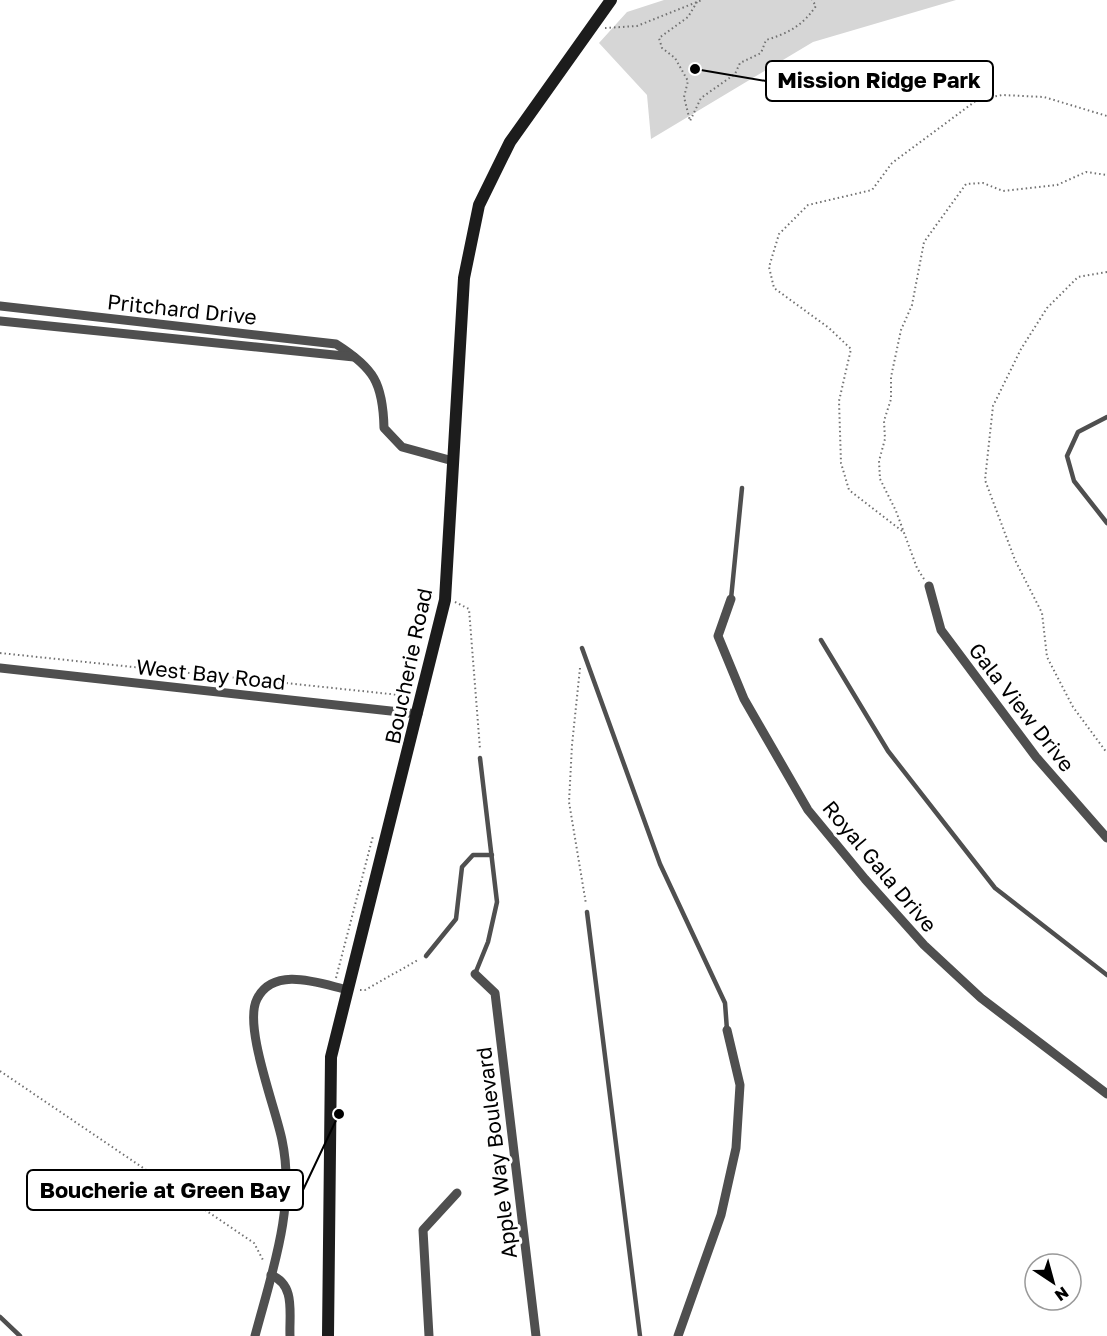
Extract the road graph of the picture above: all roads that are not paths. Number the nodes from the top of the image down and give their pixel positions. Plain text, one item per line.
1 (610, 0) edge
2 (0, 306) edge
3 (0, 321) edge
4 (357, 357) junction
5 (1107, 417) edge
6 (453, 460) junction
7 (742, 488) dead end
8 (1107, 523) edge
9 (929, 586) road end
10 (731, 599) joint
11 (821, 640) dead end
12 (582, 648) road end
13 (0, 668) edge
14 (418, 714) junction
15 (480, 758) road end
16 (1107, 838) edge
17 (492, 855) junction
18 (588, 912) road end
19 (426, 956) road end
20 (475, 974) joint
21 (1107, 975) edge
22 (348, 990) junction
23 (727, 1030) joint
24 (1107, 1094) edge
25 (457, 1193) dead end
26 (271, 1275) junction
27 (0, 1317) edge
28 (20, 1336) edge
29 (255, 1336) edge
30 (290, 1336) edge
31 (328, 1336) edge
32 (429, 1336) edge
33 (536, 1336) edge
34 (640, 1336) edge
35 (678, 1336) edge

1 - 6 main road, Boucherie Road
2 - 4 street, Pritchard Drive
3 - 4 street, Pritchard Drive
4 - 6 street, Pritchard Drive
5 - 8 lane
6 - 14 main road, Boucherie Road
7 - 10 lane
9 - 16 street, Gala View Drive
10 - 24 street, Royal Gala Drive
11 - 21 lane
12 - 23 lane
13 - 14 street, West Bay Road
14 - 22 main road, Boucherie Road
15 - 17 lane
17 - 19 lane
17 - 20 lane
18 - 34 lane
20 - 33 street, Apple Way Boulevard
22 - 26 street
22 - 31 main road, Boucherie Road
23 - 35 street
25 - 32 street
26 - 29 street
26 - 30 street
27 - 28 lane

